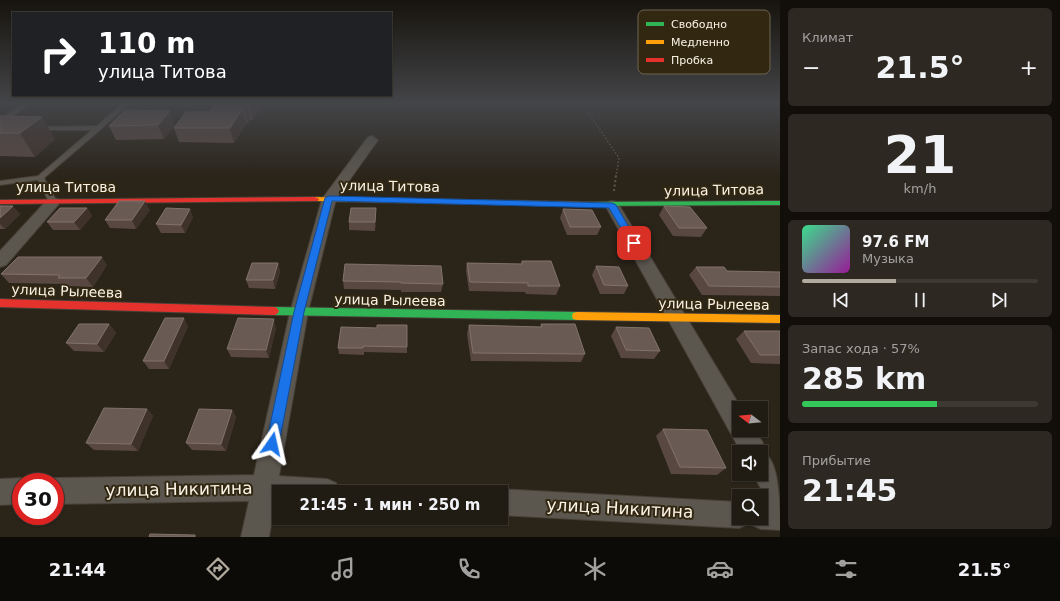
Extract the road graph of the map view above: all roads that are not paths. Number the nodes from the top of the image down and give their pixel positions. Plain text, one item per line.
1 (99, 128) edge
2 (372, 140) dead end
3 (40, 178) junction
4 (0, 183) edge
5 (329, 198) junction
6 (0, 202) edge
7 (53, 202) junction
8 (780, 203) edge
9 (612, 205) junction
10 (0, 261) edge
11 (0, 303) edge
12 (299, 312) junction
13 (678, 318) junction
14 (780, 319) edge
15 (732, 414) edge
16 (768, 477) edge
17 (263, 488) junction
18 (272, 489) edge
19 (12, 491) edge
20 (64, 491) edge
21 (0, 492) edge
22 (780, 498) edge
23 (508, 502) edge
24 (732, 515) edge
25 (768, 516) edge
26 (780, 517) edge
27 (255, 537) edge

1 - 3 lane
2 - 5 street
3 - 4 lane
3 - 7 lane
5 - 7 street, улица Титова
5 - 9 street, улица Титова
5 - 12 street
6 - 7 street, улица Титова
7 - 10 street
8 - 9 street, улица Титова
9 - 13 street
11 - 12 street, улица Рылеева
12 - 13 street, улица Рылеева
12 - 17 street
13 - 14 street, улица Рылеева
13 - 15 street
16 - 22 street
17 - 18 street, улица Никитина
17 - 20 street, улица Никитина
17 - 27 street
19 - 21 street
23 - 24 street, улица Никитина
25 - 26 street

